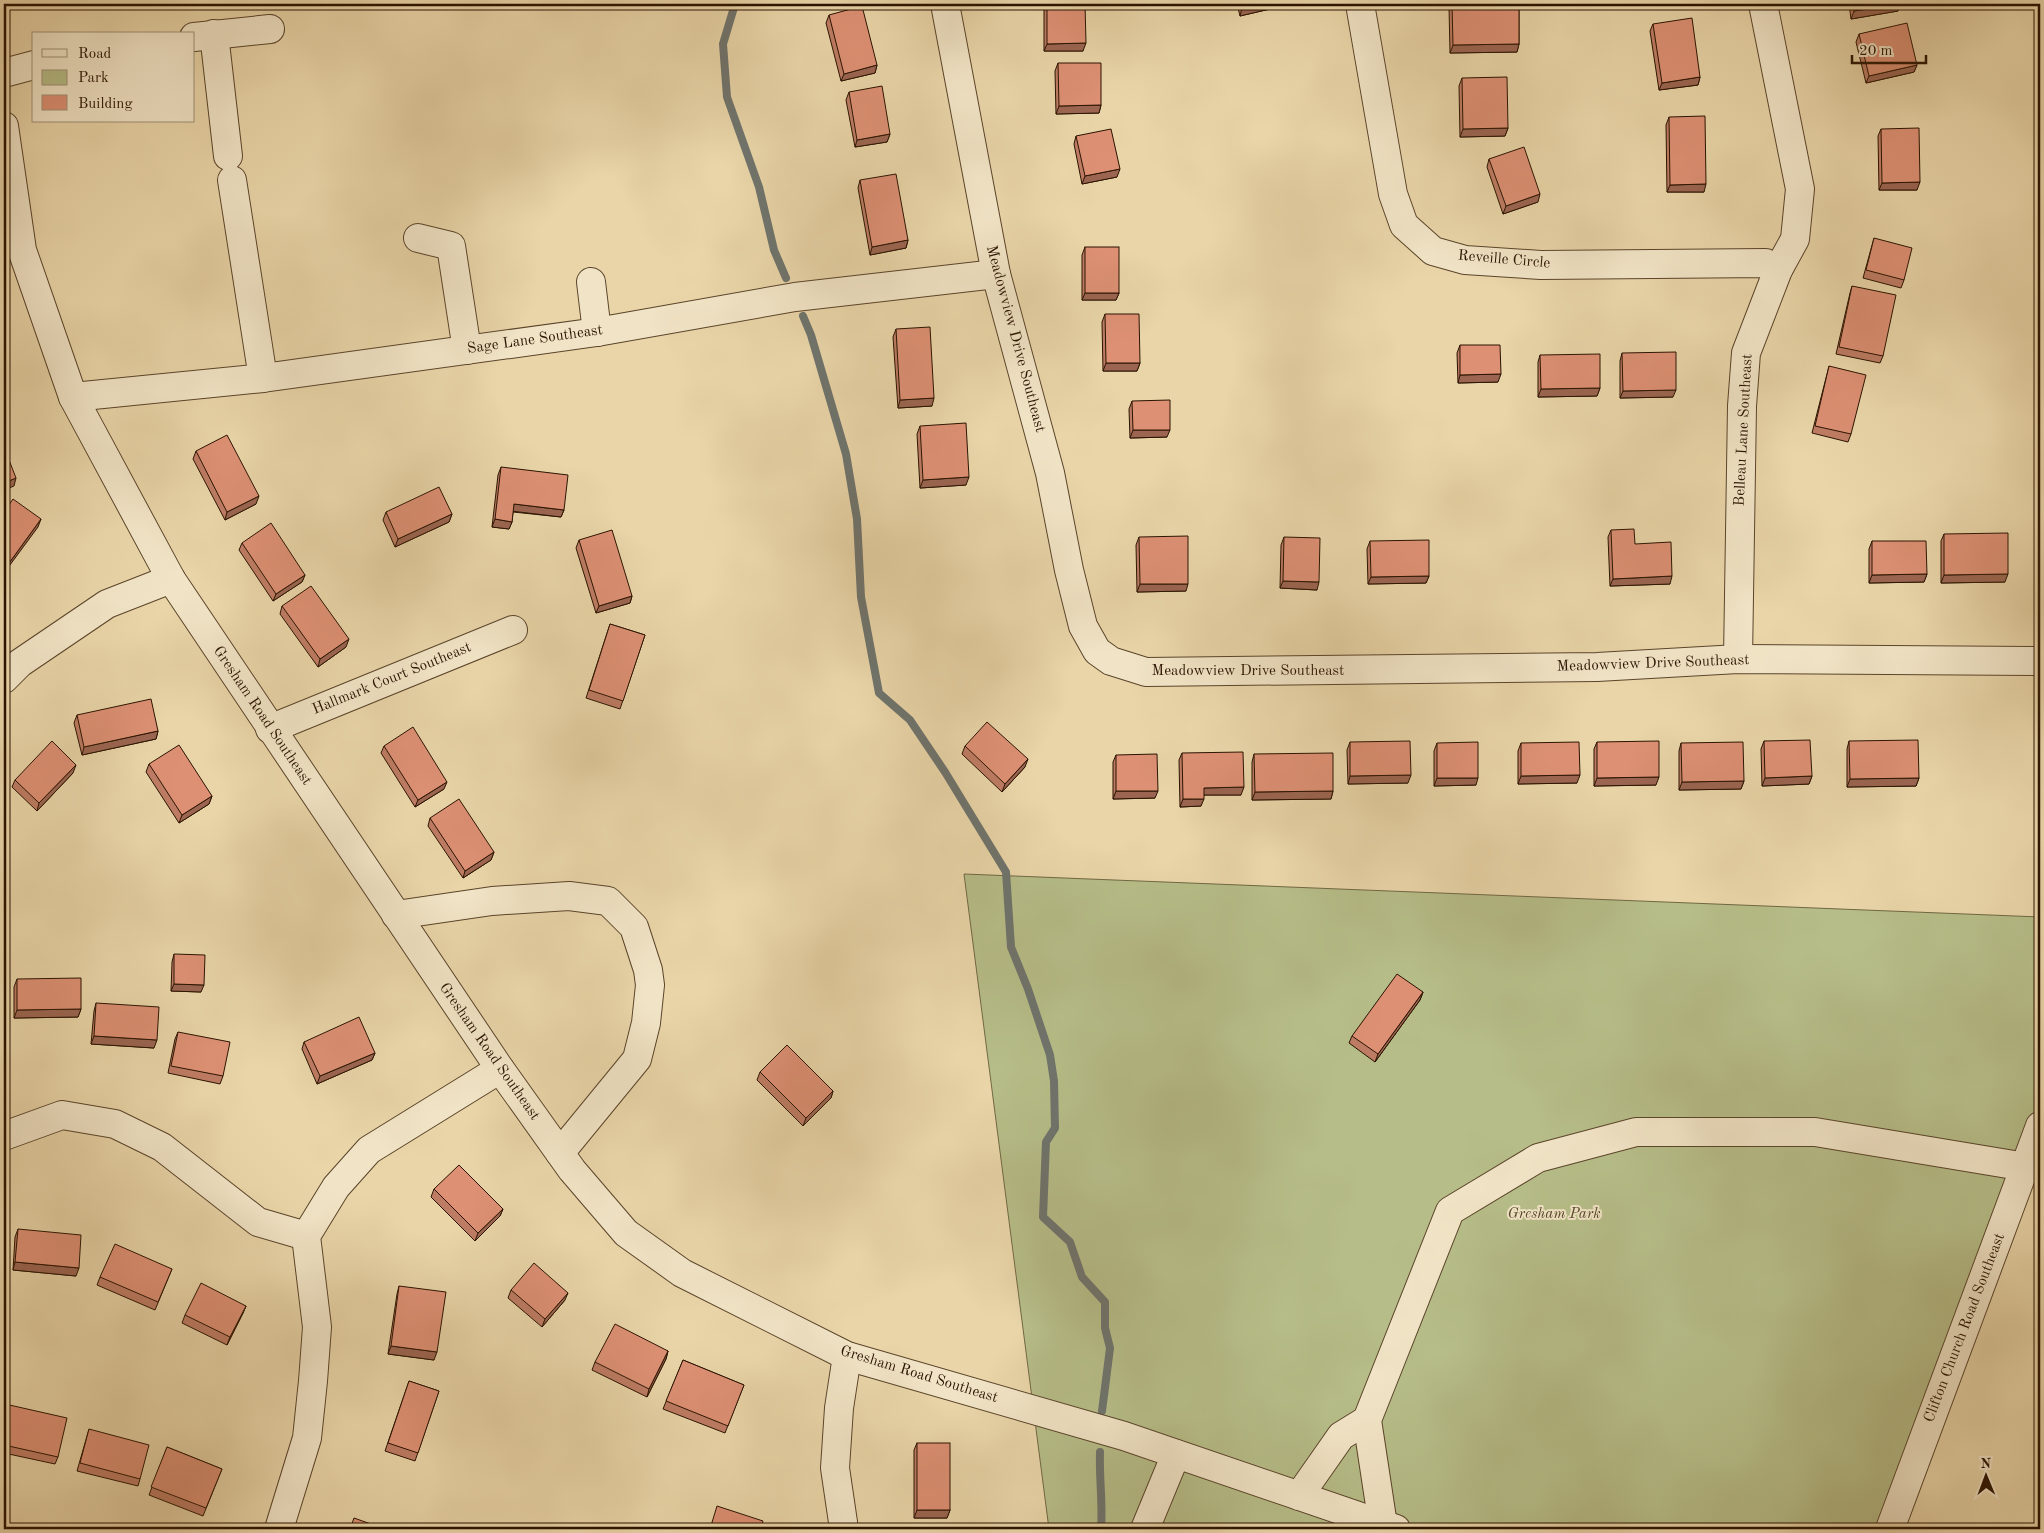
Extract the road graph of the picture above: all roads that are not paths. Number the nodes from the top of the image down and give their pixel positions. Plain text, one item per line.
1 (945, 4) edge
2 (1360, 4) edge
3 (1762, 4) edge
4 (270, 28) dead end
5 (204, 35) edge
6 (32, 66) edge
7 (4, 73) edge
8 (4, 126) edge
9 (10, 210) edge
10 (418, 238) dead end
11 (1778, 270) junction
12 (996, 274) junction
13 (591, 282) dead end
14 (597, 332) junction
15 (467, 350) junction
16 (263, 378) junction
17 (73, 397) junction
18 (172, 579) junction
19 (513, 630) dead end
20 (1738, 659) junction
21 (2040, 661) edge
22 (4, 679) edge
23 (270, 729) junction
24 (396, 915) junction
25 (500, 1069) junction
26 (2040, 1126) edge
27 (4, 1136) edge
28 (560, 1153) junction
29 (2026, 1167) junction
30 (306, 1236) junction
31 (847, 1356) junction
32 (1367, 1420) junction
33 (1176, 1454) junction
34 (1299, 1496) junction
35 (1390, 1527) edge
36 (279, 1529) edge
37 (844, 1529) edge
38 (1145, 1529) edge
39 (1890, 1529) edge

1 - 12 street, Meadowview Drive Southeast
2 - 11 street, Reveille Circle
3 - 11 street, Belleau Lane Southeast
4 - 5 street
5 - 16 street
6 - 7 street
8 - 9 street, Gresham Road Southeast
9 - 17 street, Gresham Road Southeast
10 - 15 street
11 - 20 street, Belleau Lane Southeast
12 - 14 street, Sage Lane Southeast
12 - 20 street, Meadowview Drive Southeast
13 - 14 street
14 - 15 street, Sage Lane Southeast
15 - 16 street, Sage Lane Southeast
16 - 17 street, Sage Lane Southeast
17 - 18 street, Gresham Road Southeast
18 - 22 street
18 - 23 street, Gresham Road Southeast
19 - 23 street, Hallmark Court Southeast
20 - 21 street, Meadowview Drive Southeast
23 - 24 street, Gresham Road Southeast
24 - 25 street, Gresham Road Southeast
24 - 28 street
25 - 28 street, Gresham Road Southeast
25 - 30 street
26 - 29 street, Clifton Church Road Southeast
27 - 30 street
28 - 31 street, Gresham Road Southeast
29 - 32 street
29 - 39 street, Clifton Church Road Southeast
30 - 36 street
31 - 33 street, Gresham Road Southeast
31 - 37 street
32 - 34 street
32 - 35 street
33 - 34 street, Gresham Road Southeast
33 - 38 street
34 - 35 street, Gresham Road Southeast

